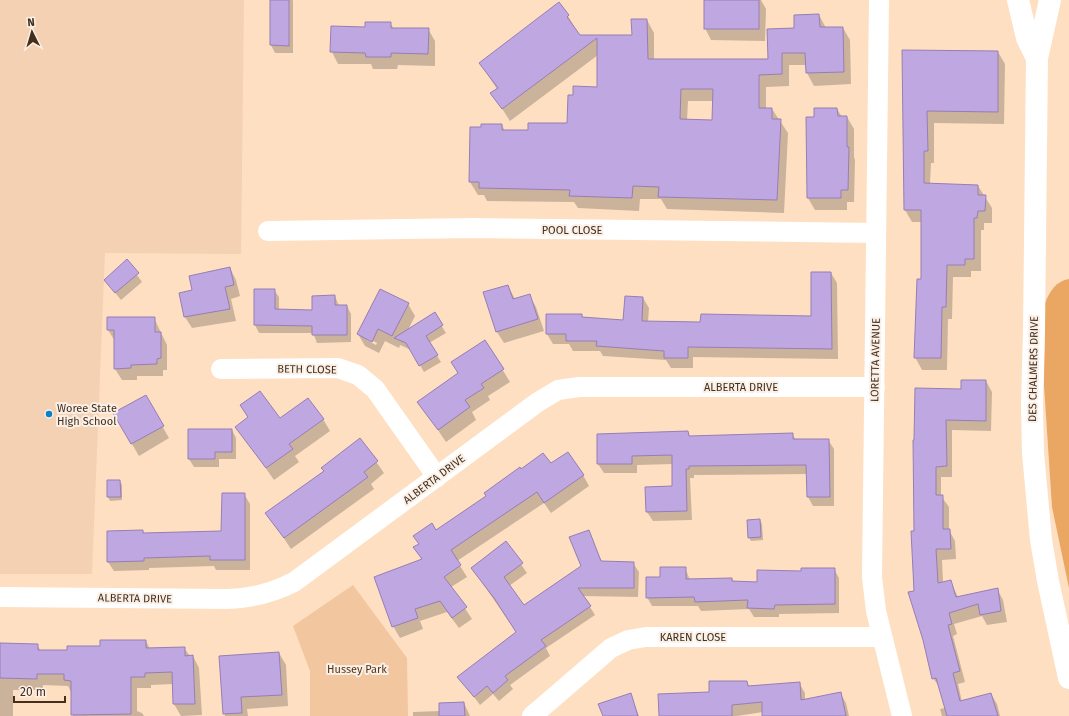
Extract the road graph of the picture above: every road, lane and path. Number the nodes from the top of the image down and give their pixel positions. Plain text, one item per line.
1 (879, 0) edge
2 (1018, 0) edge
3 (1050, 0) edge
4 (1037, 58) junction
5 (268, 231) dead end
6 (876, 233) junction
7 (221, 369) dead end
8 (875, 387) junction
9 (437, 477) junction
10 (0, 597) edge
11 (881, 637) junction
12 (1069, 678) edge
13 (532, 716) edge
14 (902, 716) edge

1 - 6 street, LORETTA AVENUE
2 - 4 main road, DES CHALMERS DRIVE
3 - 4 main road, DES CHALMERS DRIVE
4 - 12 main road, DES CHALMERS DRIVE
5 - 6 street, POOL CLOSE
6 - 8 street, LORETTA AVENUE
7 - 9 street, BETH CLOSE
8 - 9 street, ALBERTA DRIVE
8 - 11 street, LORETTA AVENUE
9 - 10 street, ALBERTA DRIVE
11 - 13 street, KAREN CLOSE
11 - 14 street, LORETTA AVENUE

